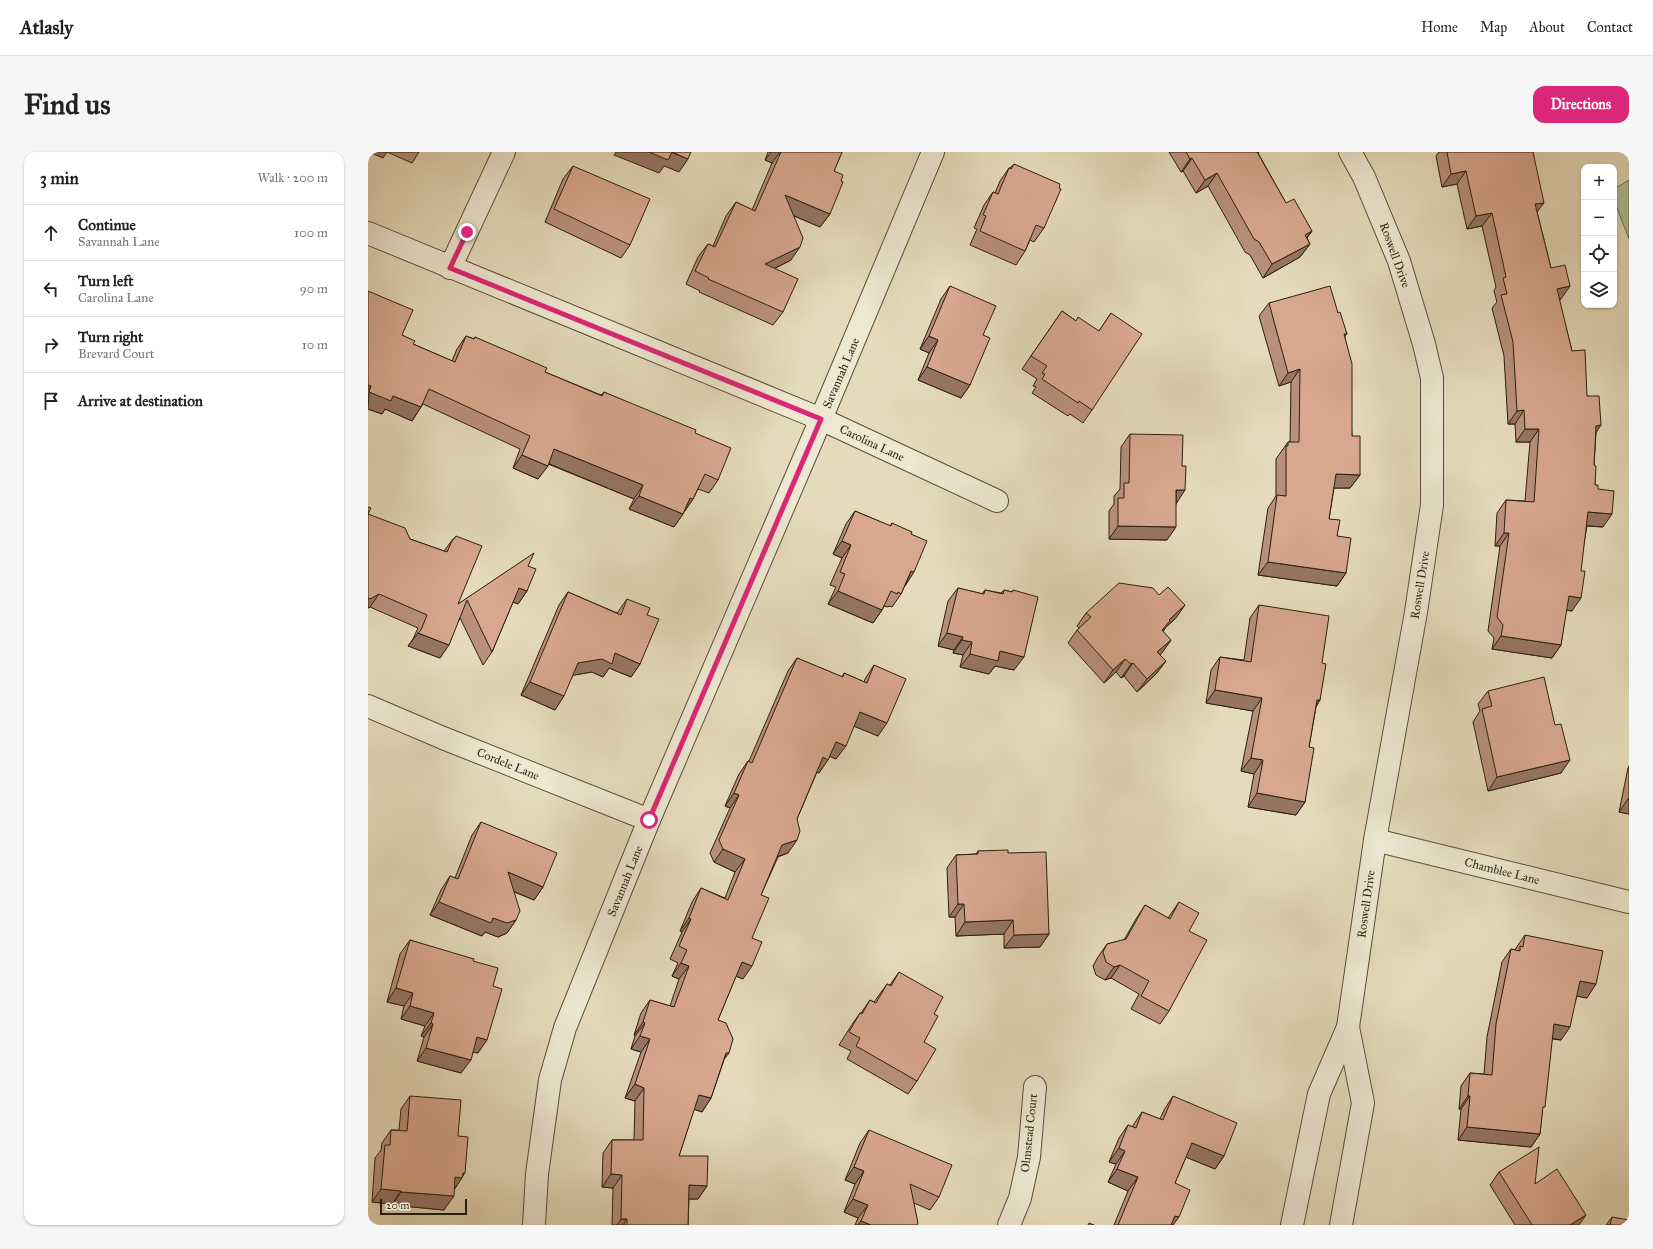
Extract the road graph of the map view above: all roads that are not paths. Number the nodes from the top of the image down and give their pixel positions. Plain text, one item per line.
1 (504, 152) edge
2 (933, 152) edge
3 (1350, 152) edge
4 (368, 233) edge
5 (450, 268) junction
6 (821, 419) junction
7 (998, 501) dead end
8 (368, 706) edge
9 (649, 820) junction
10 (1375, 840) junction
11 (1629, 902) edge
12 (1348, 1027) junction
13 (1035, 1087) dead end
14 (534, 1225) edge
15 (1009, 1225) edge
16 (1292, 1225) edge
17 (1341, 1225) edge

1 - 5 street
2 - 6 street, Savannah Lane
3 - 10 street, Roswell Drive
4 - 5 street, Carolina Lane
5 - 6 street, Carolina Lane
6 - 7 street, Carolina Lane
6 - 9 street, Savannah Lane
8 - 9 street, Cordele Lane
9 - 14 street, Savannah Lane
10 - 11 street, Chamblee Lane
10 - 12 street, Roswell Drive
12 - 16 street, Roswell Drive
12 - 17 street, Roswell Drive
13 - 15 street, Olmstead Court

